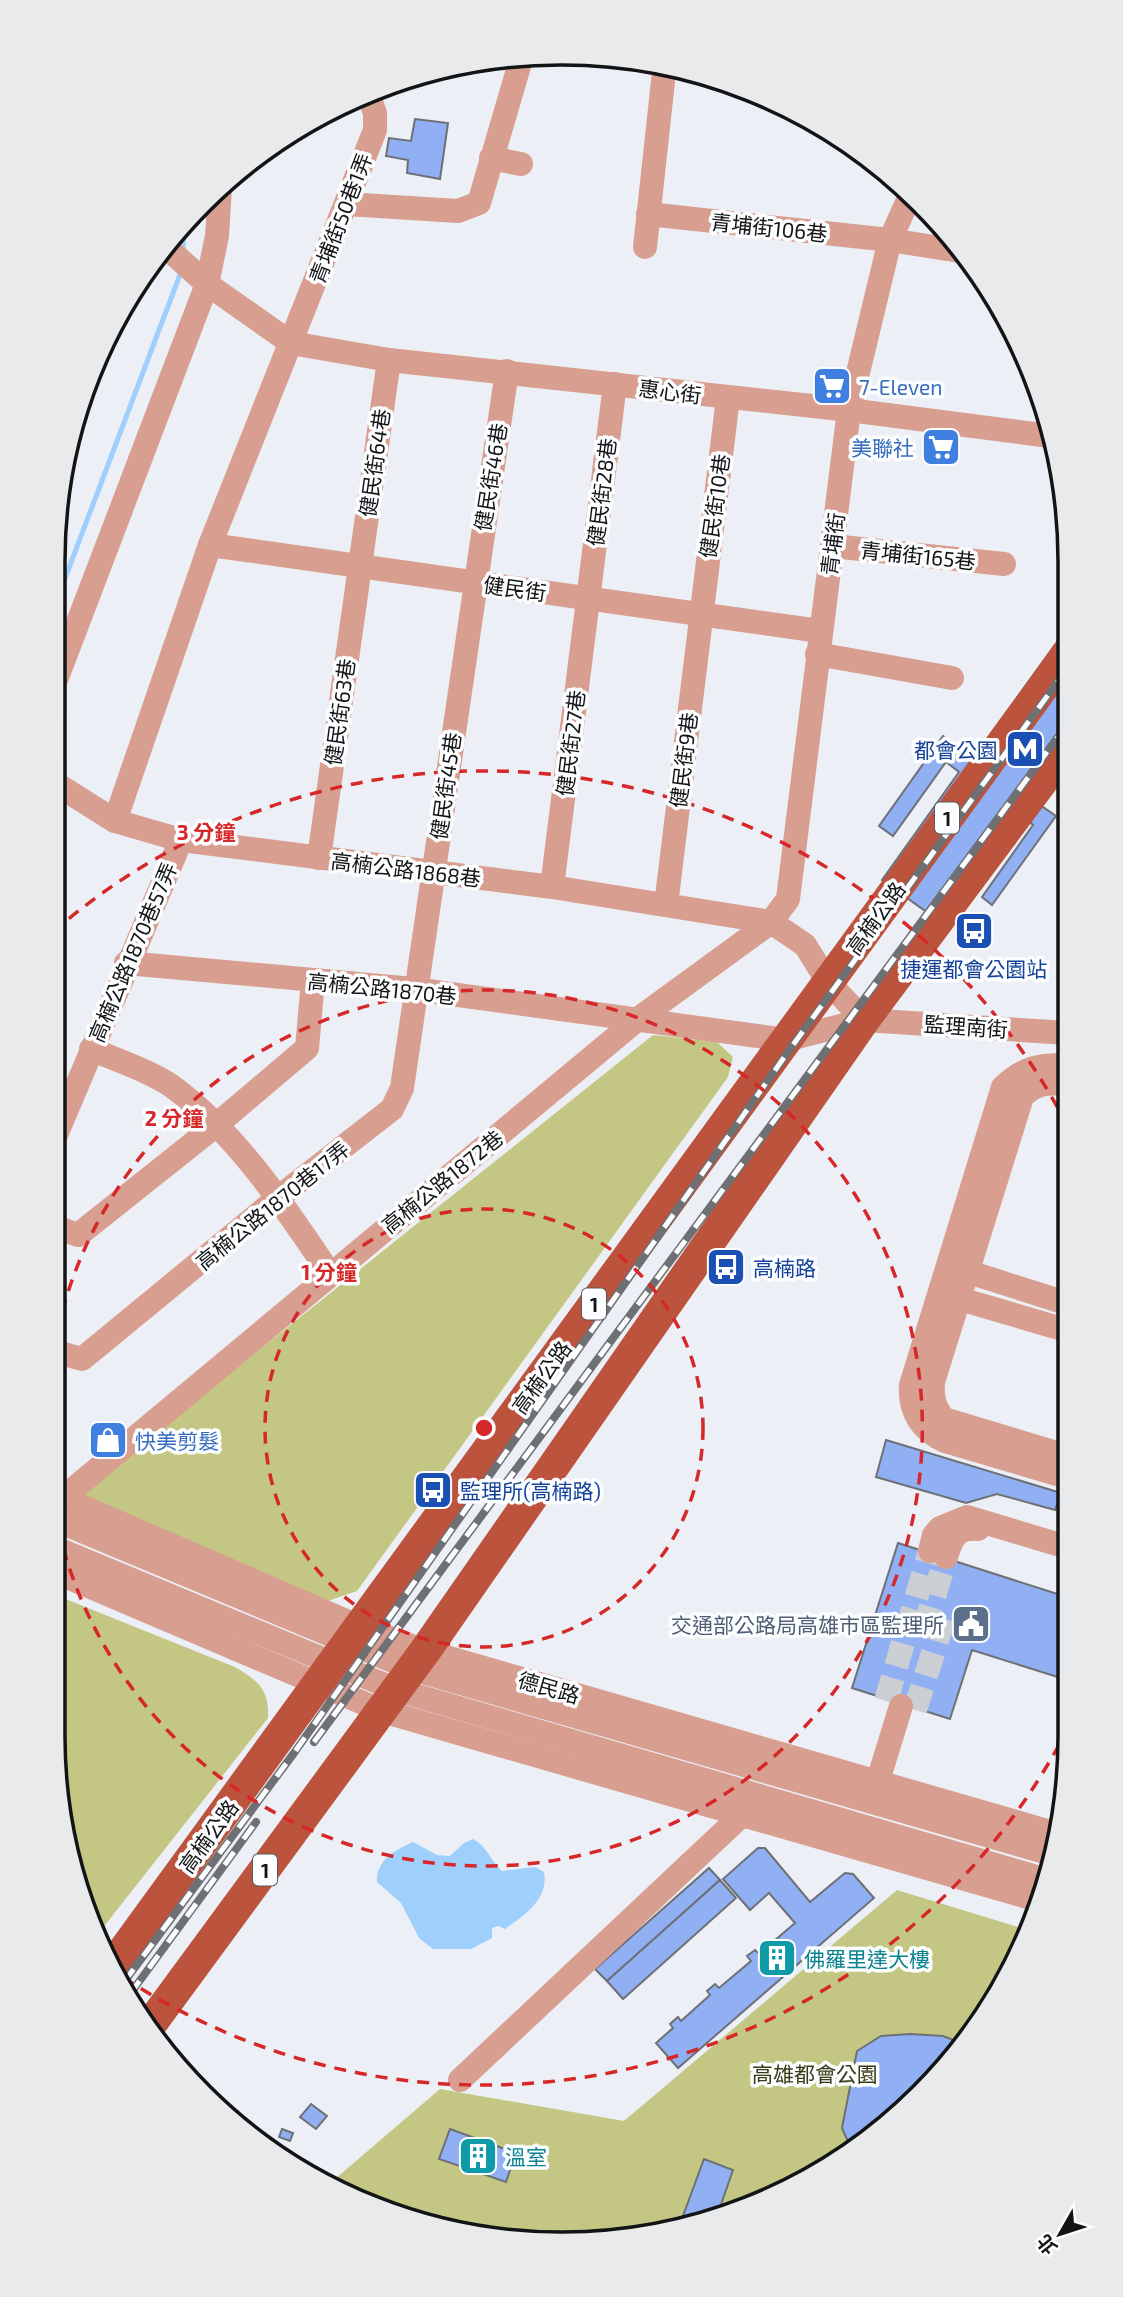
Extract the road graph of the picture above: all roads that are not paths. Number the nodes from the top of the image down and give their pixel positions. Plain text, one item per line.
1 (519, 67) edge
2 (664, 75) edge
3 (371, 103) edge
4 (491, 158) junction
5 (521, 164) dead end
6 (219, 202) edge
7 (346, 204) junction
8 (906, 204) edge
9 (648, 214) junction
10 (890, 240) junction
11 (645, 247) dead end
12 (948, 249) edge
13 (172, 253) edge
14 (207, 284) junction
15 (291, 343) junction
16 (388, 360) junction
17 (507, 371) junction
18 (615, 384) junction
19 (728, 398) junction
20 (849, 410) junction
21 (1041, 435) edge
22 (210, 545) junction
23 (832, 546) junction
24 (1004, 564) dead end
25 (360, 567) junction
26 (474, 583) junction
27 (588, 599) junction
28 (700, 614) junction
29 (819, 643) junction
30 (65, 654) edge
31 (1058, 666) edge
32 (952, 678) dead end
33 (1058, 760) edge
34 (65, 790) edge
35 (115, 821) junction
36 (180, 840) junction
37 (318, 858) junction
38 (432, 874) junction
39 (552, 887) junction
40 (788, 899) joint
41 (666, 905) junction
42 (771, 922) junction
43 (126, 963) junction
44 (313, 981) junction
45 (828, 982) junction
46 (414, 989) junction
47 (638, 1020) junction
48 (864, 1020) junction
49 (1058, 1032) edge
50 (786, 1040) junction
51 (91, 1049) junction
52 (1058, 1065) edge
53 (1058, 1084) edge
54 (65, 1111) edge
55 (215, 1126) junction
56 (279, 1197) junction
57 (65, 1230) edge
58 (957, 1269) junction
59 (330, 1274) junction
60 (949, 1295) junction
61 (1058, 1301) edge
62 (1058, 1328) edge
63 (65, 1354) edge
64 (1058, 1454) edge
65 (1058, 1474) edge
66 (65, 1496) edge
67 (65, 1509) edge
68 (1058, 1544) edge
69 (65, 1552) edge
70 (1058, 1552) edge
71 (946, 1557) junction
72 (1058, 1560) edge
73 (65, 1575) edge
74 (339, 1654) junction
75 (404, 1680) junction
76 (901, 1705) tunnel mouth
77 (755, 1757) junction
78 (875, 1792) junction
79 (745, 1803) junction
80 (1047, 1842) edge
81 (1034, 1888) edge
82 (118, 1959) edge
83 (154, 2020) edge
84 (460, 2080) dead end

1 - 4 street
2 - 9 street
3 - 7 street, 青埔街50巷1弄
4 - 5 street
4 - 7 street
6 - 14 street
7 - 15 street, 青埔街50巷1弄
8 - 10 street, 青埔街
9 - 10 street, 青埔街106巷
9 - 11 street
10 - 12 street, 青埔街106巷
10 - 20 street, 青埔街
13 - 14 street
14 - 15 street
14 - 30 street
15 - 16 street, 惠心街
15 - 22 street, 青埔街50巷1弄
16 - 17 street, 惠心街
16 - 25 street, 健民街64巷
17 - 18 street, 惠心街
17 - 26 street, 健民街46巷
18 - 19 street, 惠心街
18 - 27 street, 健民街28巷
19 - 20 street, 惠心街
19 - 28 street, 健民街10巷
20 - 21 street, 惠心街
20 - 23 street, 青埔街
22 - 25 street, 健民街
22 - 35 street, 青埔街50巷1弄
23 - 24 street, 青埔街165巷
23 - 29 street, 青埔街
25 - 26 street, 健民街
25 - 37 street, 健民街63巷
26 - 27 street, 健民街
26 - 38 street, 健民街45巷
27 - 28 street, 健民街
27 - 39 street, 健民街27巷
28 - 29 street, 健民街
28 - 41 street, 健民街9巷
29 - 32 street, 健民街
29 - 40 street, 青埔街
31 - 45 main road, 高楠公路 / 1
33 - 48 main road, 1
34 - 35 street, 高楠公路1868巷
35 - 36 street, 高楠公路1868巷
36 - 37 street, 高楠公路1868巷
36 - 43 street, 高楠公路1870巷57弄
37 - 38 street, 高楠公路1868巷
38 - 39 street, 高楠公路1868巷
38 - 46 street, 健民街45巷
39 - 41 street, 高楠公路1868巷
40 - 42 street, 高楠公路1872巷
41 - 42 street, 高楠公路1868巷
42 - 45 street
42 - 47 street, 高楠公路1872巷
43 - 44 street, 高楠公路1870巷
43 - 51 street, 高楠公路1870巷57弄
44 - 46 street, 高楠公路1870巷
44 - 55 street
45 - 48 street
45 - 50 main road, 高楠公路 / 1
46 - 47 street, 高楠公路1870巷
46 - 56 street, 高楠公路1870巷17弄
47 - 50 street, 高楠公路1870巷
47 - 59 street, 高楠公路1872巷
48 - 49 street, 監理南街
48 - 50 street, 監理南街
48 - 75 main road, 1
50 - 74 main road, 高楠公路 / 1
51 - 54 street, 高楠公路1870巷57弄
51 - 55 street
52 - 58 street
53 - 58 street
55 - 56 street
55 - 57 street
56 - 59 street
56 - 63 street, 高楠公路1870巷17弄
58 - 60 street
58 - 61 street
59 - 66 street, 高楠公路1872巷
60 - 62 street
60 - 64 street
60 - 65 street
67 - 74 street, 德民路
68 - 71 street
69 - 74 street, 德民路
70 - 71 street
71 - 72 street
73 - 74 street, 德民路
74 - 75 street, 德民路
74 - 75 street, 德民路
74 - 82 main road, 高楠公路 / 1
75 - 77 street, 德民路
75 - 79 street, 德民路
75 - 83 main road, 1
76 - 78 street
77 - 78 street, 德民路
77 - 79 street
78 - 80 street, 德民路
79 - 81 street, 德民路
79 - 84 street

